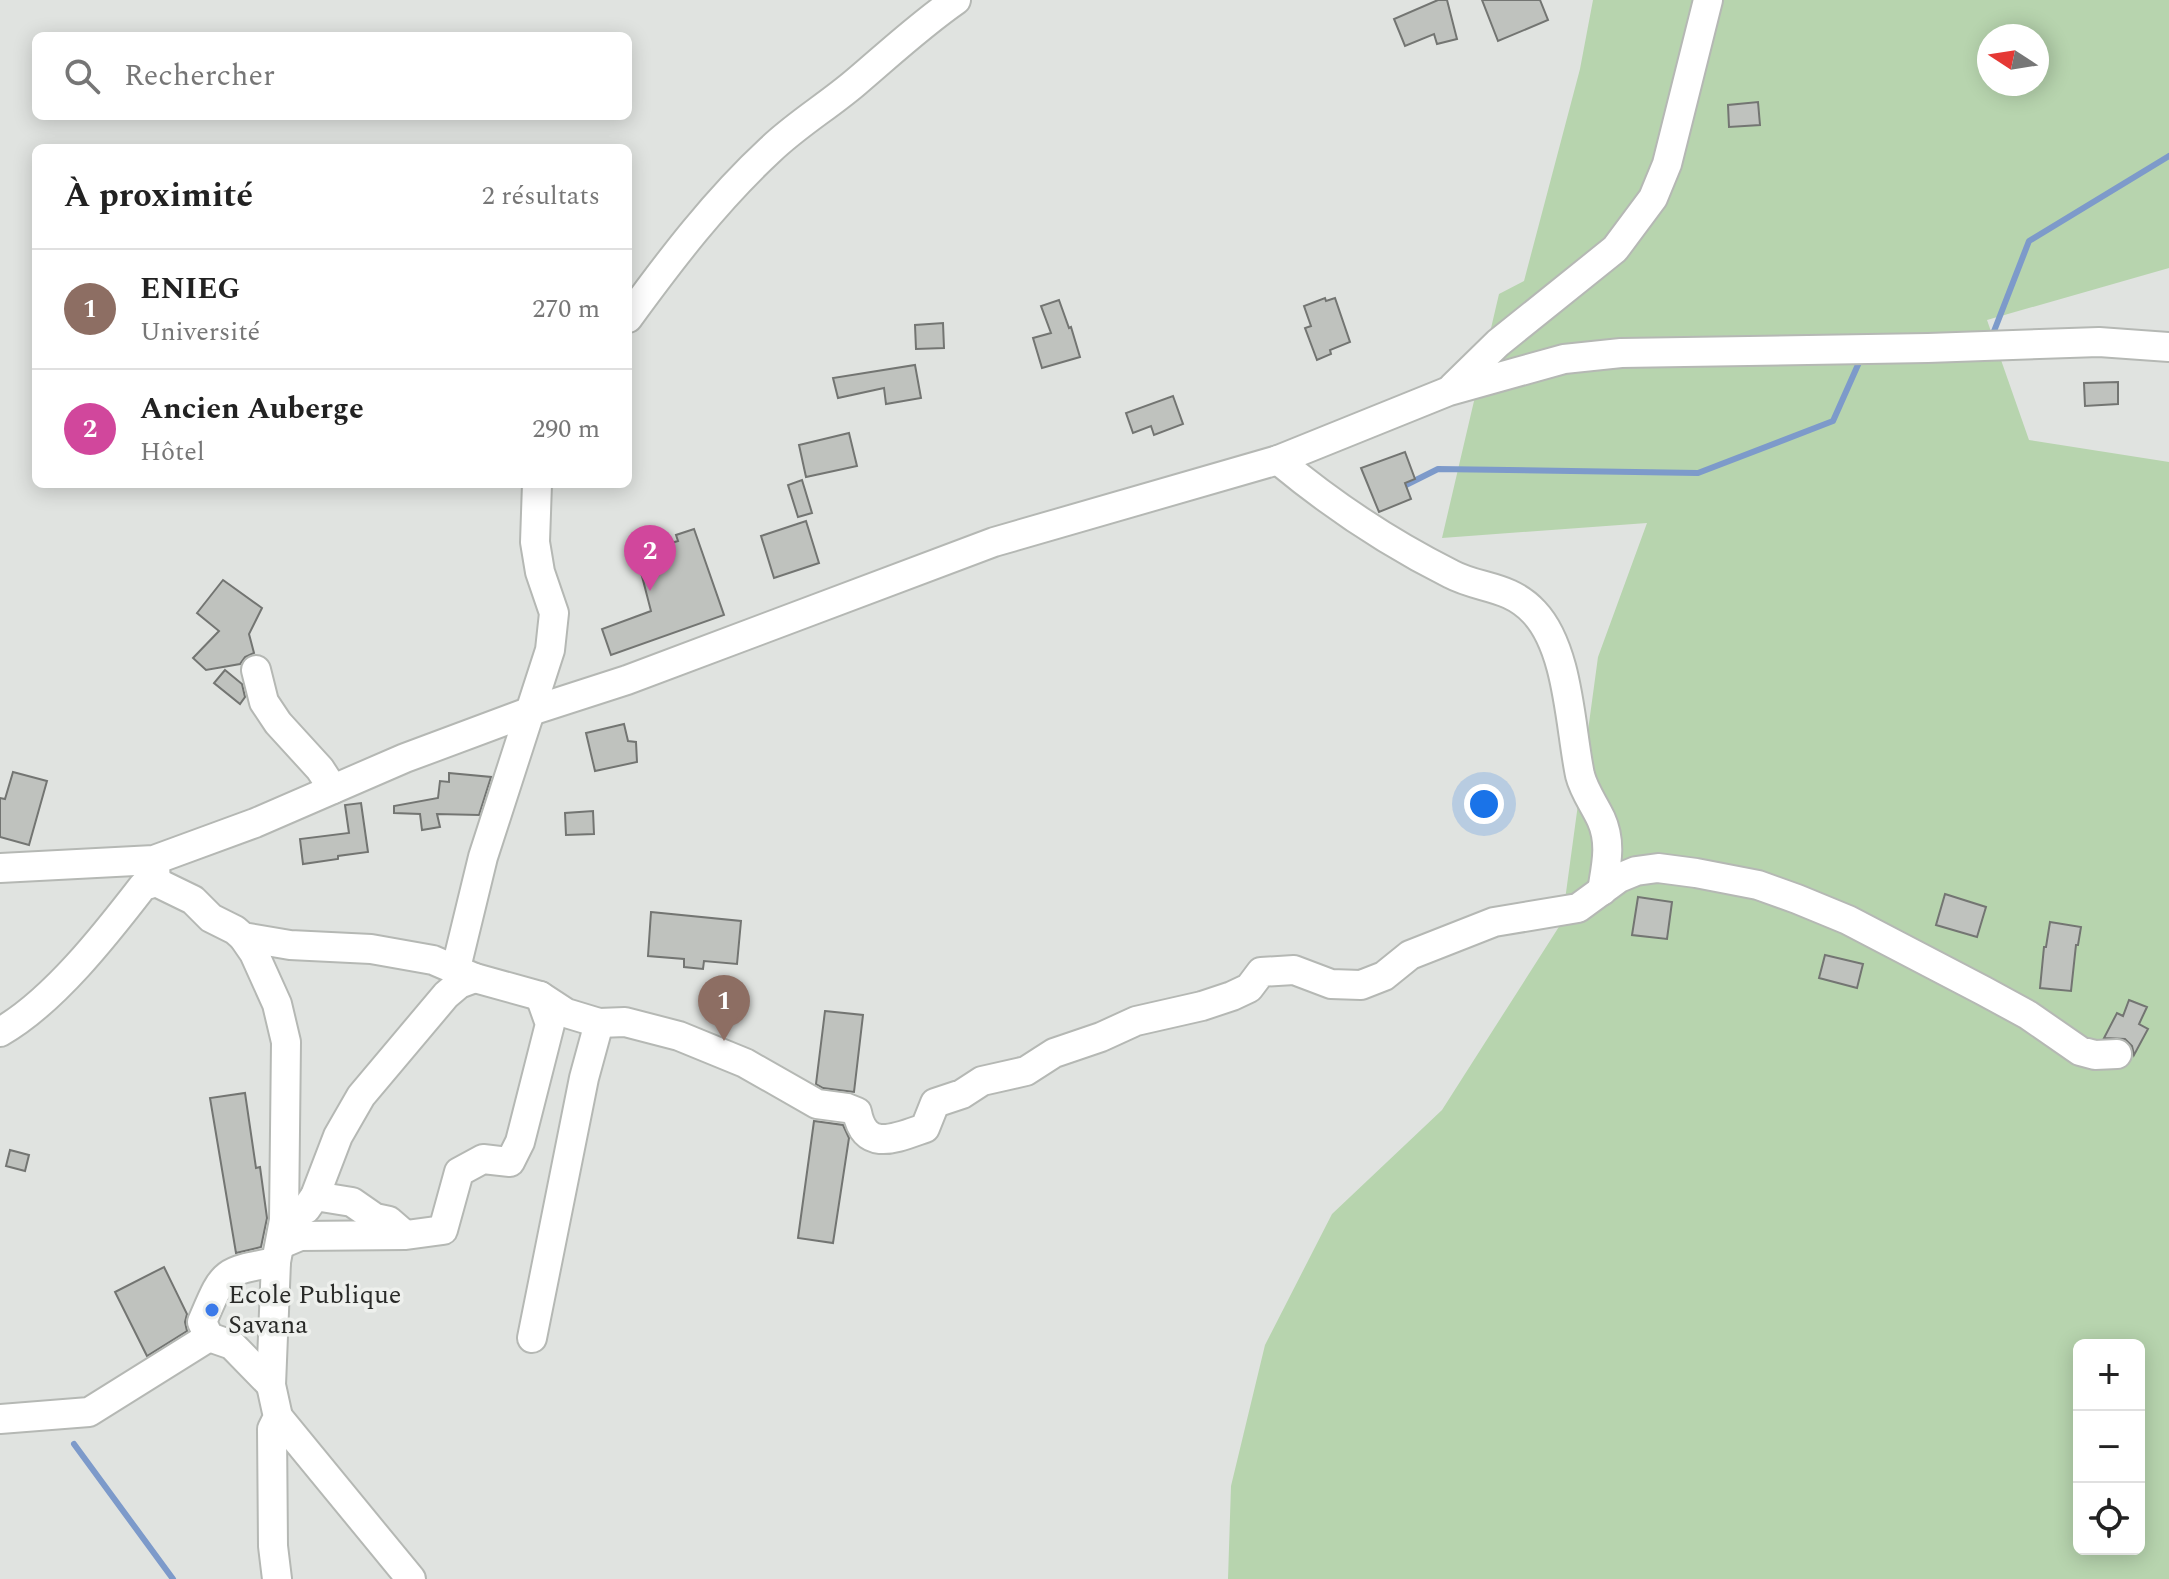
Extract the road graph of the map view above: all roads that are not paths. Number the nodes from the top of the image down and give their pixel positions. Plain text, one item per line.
1 (956, 0) edge
2 (1708, 0) edge
3 (632, 313) edge
4 (2169, 347) edge
5 (1449, 391) junction
6 (1278, 460) junction
7 (537, 488) edge
8 (256, 670) dead end
9 (531, 711) junction
10 (333, 789) junction
11 (0, 868) edge
12 (155, 871) junction
13 (1602, 891) junction
14 (243, 937) junction
15 (466, 973) junction
16 (540, 996) junction
17 (599, 1023) junction
18 (0, 1032) edge
19 (2117, 1054) dead end
20 (315, 1196) junction
21 (406, 1235) junction
22 (280, 1242) junction
23 (209, 1337) junction
24 (532, 1338) dead end
25 (271, 1385) junction
26 (278, 1417) junction
27 (0, 1419) edge
28 (277, 1579) edge
29 (411, 1579) edge

1 - 3 street
2 - 5 street
4 - 5 street
5 - 6 street
6 - 9 street
6 - 13 street
7 - 9 street
8 - 10 street
9 - 10 street
9 - 15 street
10 - 12 street
11 - 12 street
12 - 14 street
12 - 18 street
13 - 17 street
13 - 19 street
14 - 15 street
14 - 22 street
15 - 16 street
15 - 20 street
16 - 17 street
16 - 21 street
17 - 24 street
20 - 21 street
20 - 22 street
21 - 22 street
22 - 23 street
22 - 25 street
23 - 25 street
23 - 27 street
25 - 26 street
26 - 28 street
26 - 29 street

